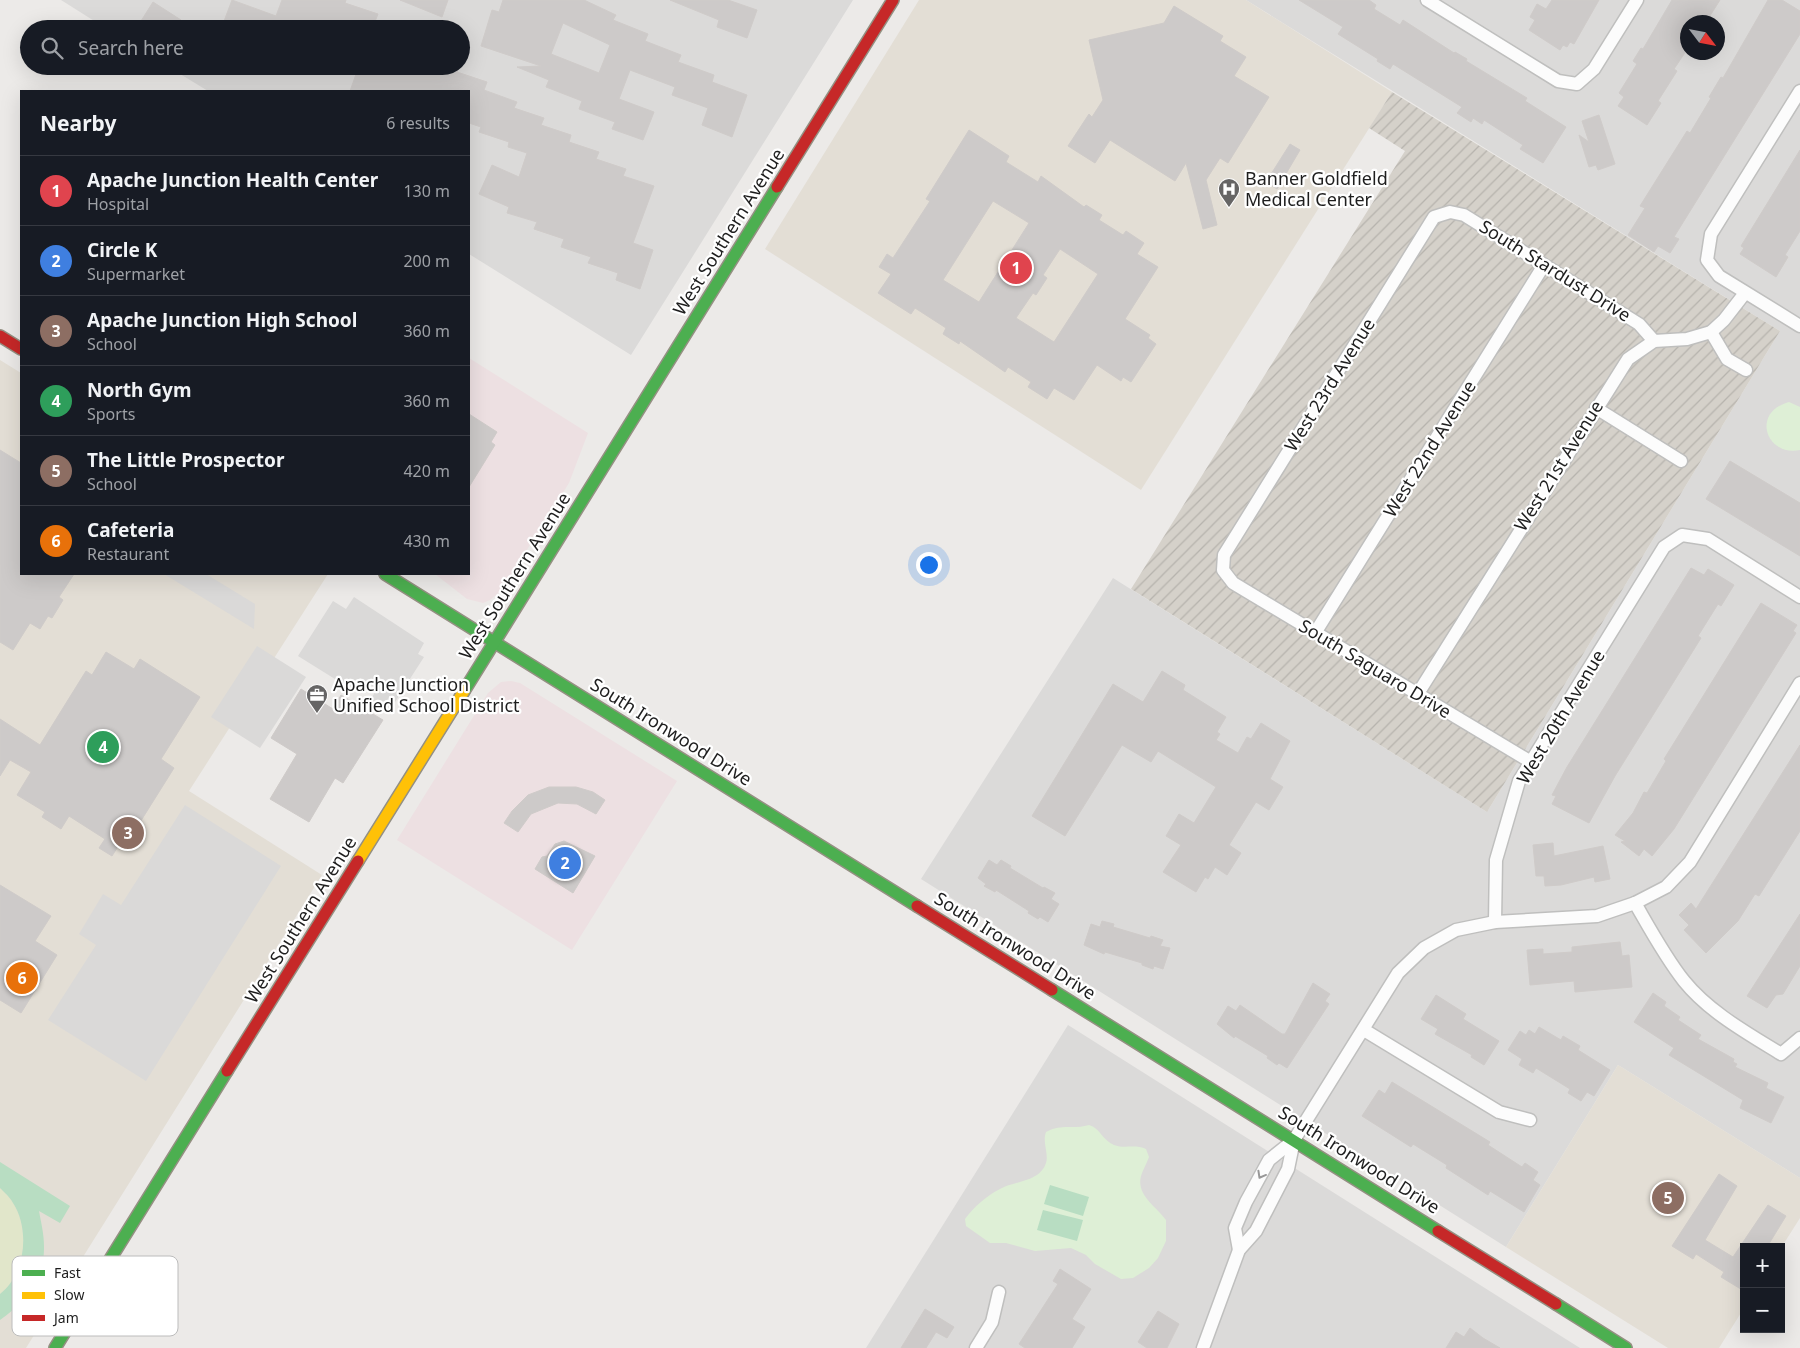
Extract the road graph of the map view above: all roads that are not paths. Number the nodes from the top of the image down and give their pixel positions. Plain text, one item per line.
1 (893, 0) edge
2 (1427, 0) edge
3 (1637, 0) edge
4 (1800, 91) edge
5 (1450, 212) joint
6 (1544, 264) junction
7 (1745, 293) junction
8 (1800, 326) edge
9 (1711, 332) junction
10 (0, 336) edge
11 (1654, 341) junction
12 (20, 348) edge
13 (1746, 370) dead end
14 (1596, 408) junction
15 (1681, 461) dead end
16 (1223, 570) joint
17 (387, 575) edge
18 (1800, 596) edge
19 (1315, 633) junction
20 (495, 642) junction
21 (1800, 683) edge
22 (1417, 695) junction
23 (1531, 762) junction
24 (1635, 903) junction
25 (1495, 922) junction
26 (1364, 1030) junction
27 (1800, 1038) edge
28 (1530, 1120) dead end
29 (1294, 1140) junction
30 (1239, 1250) junction
31 (112, 1256) edge
32 (999, 1292) dead end
33 (62, 1336) edge
34 (55, 1348) edge
35 (976, 1348) edge
36 (1203, 1348) edge
37 (1626, 1348) edge

1 - 20 main road, West Southern Avenue
2 - 3 street
4 - 7 street
5 - 6 street, South Stardust Drive
5 - 16 street, West 23rd Avenue
6 - 11 street, South Stardust Drive
6 - 19 street, West 22nd Avenue
7 - 8 street
7 - 9 street
9 - 11 street
9 - 13 street
10 - 12 main road
11 - 14 street, West 21st Avenue
14 - 15 street
14 - 22 street, West 21st Avenue
16 - 19 street, South Saguaro Drive
17 - 20 main road, South Ironwood Drive
18 - 23 street, West 20th Avenue
19 - 22 street, South Saguaro Drive
20 - 29 main road, South Ironwood Drive
20 - 31 main road, West Southern Avenue
21 - 24 street
22 - 23 street, South Saguaro Drive
23 - 25 street, West 20th Avenue
24 - 25 street
24 - 27 street
25 - 26 street
26 - 28 street
26 - 29 street
29 - 30 street
29 -> 30 street
29 - 37 main road, South Ironwood Drive
30 - 36 street
32 - 35 street
33 - 34 main road, West Southern Avenue

